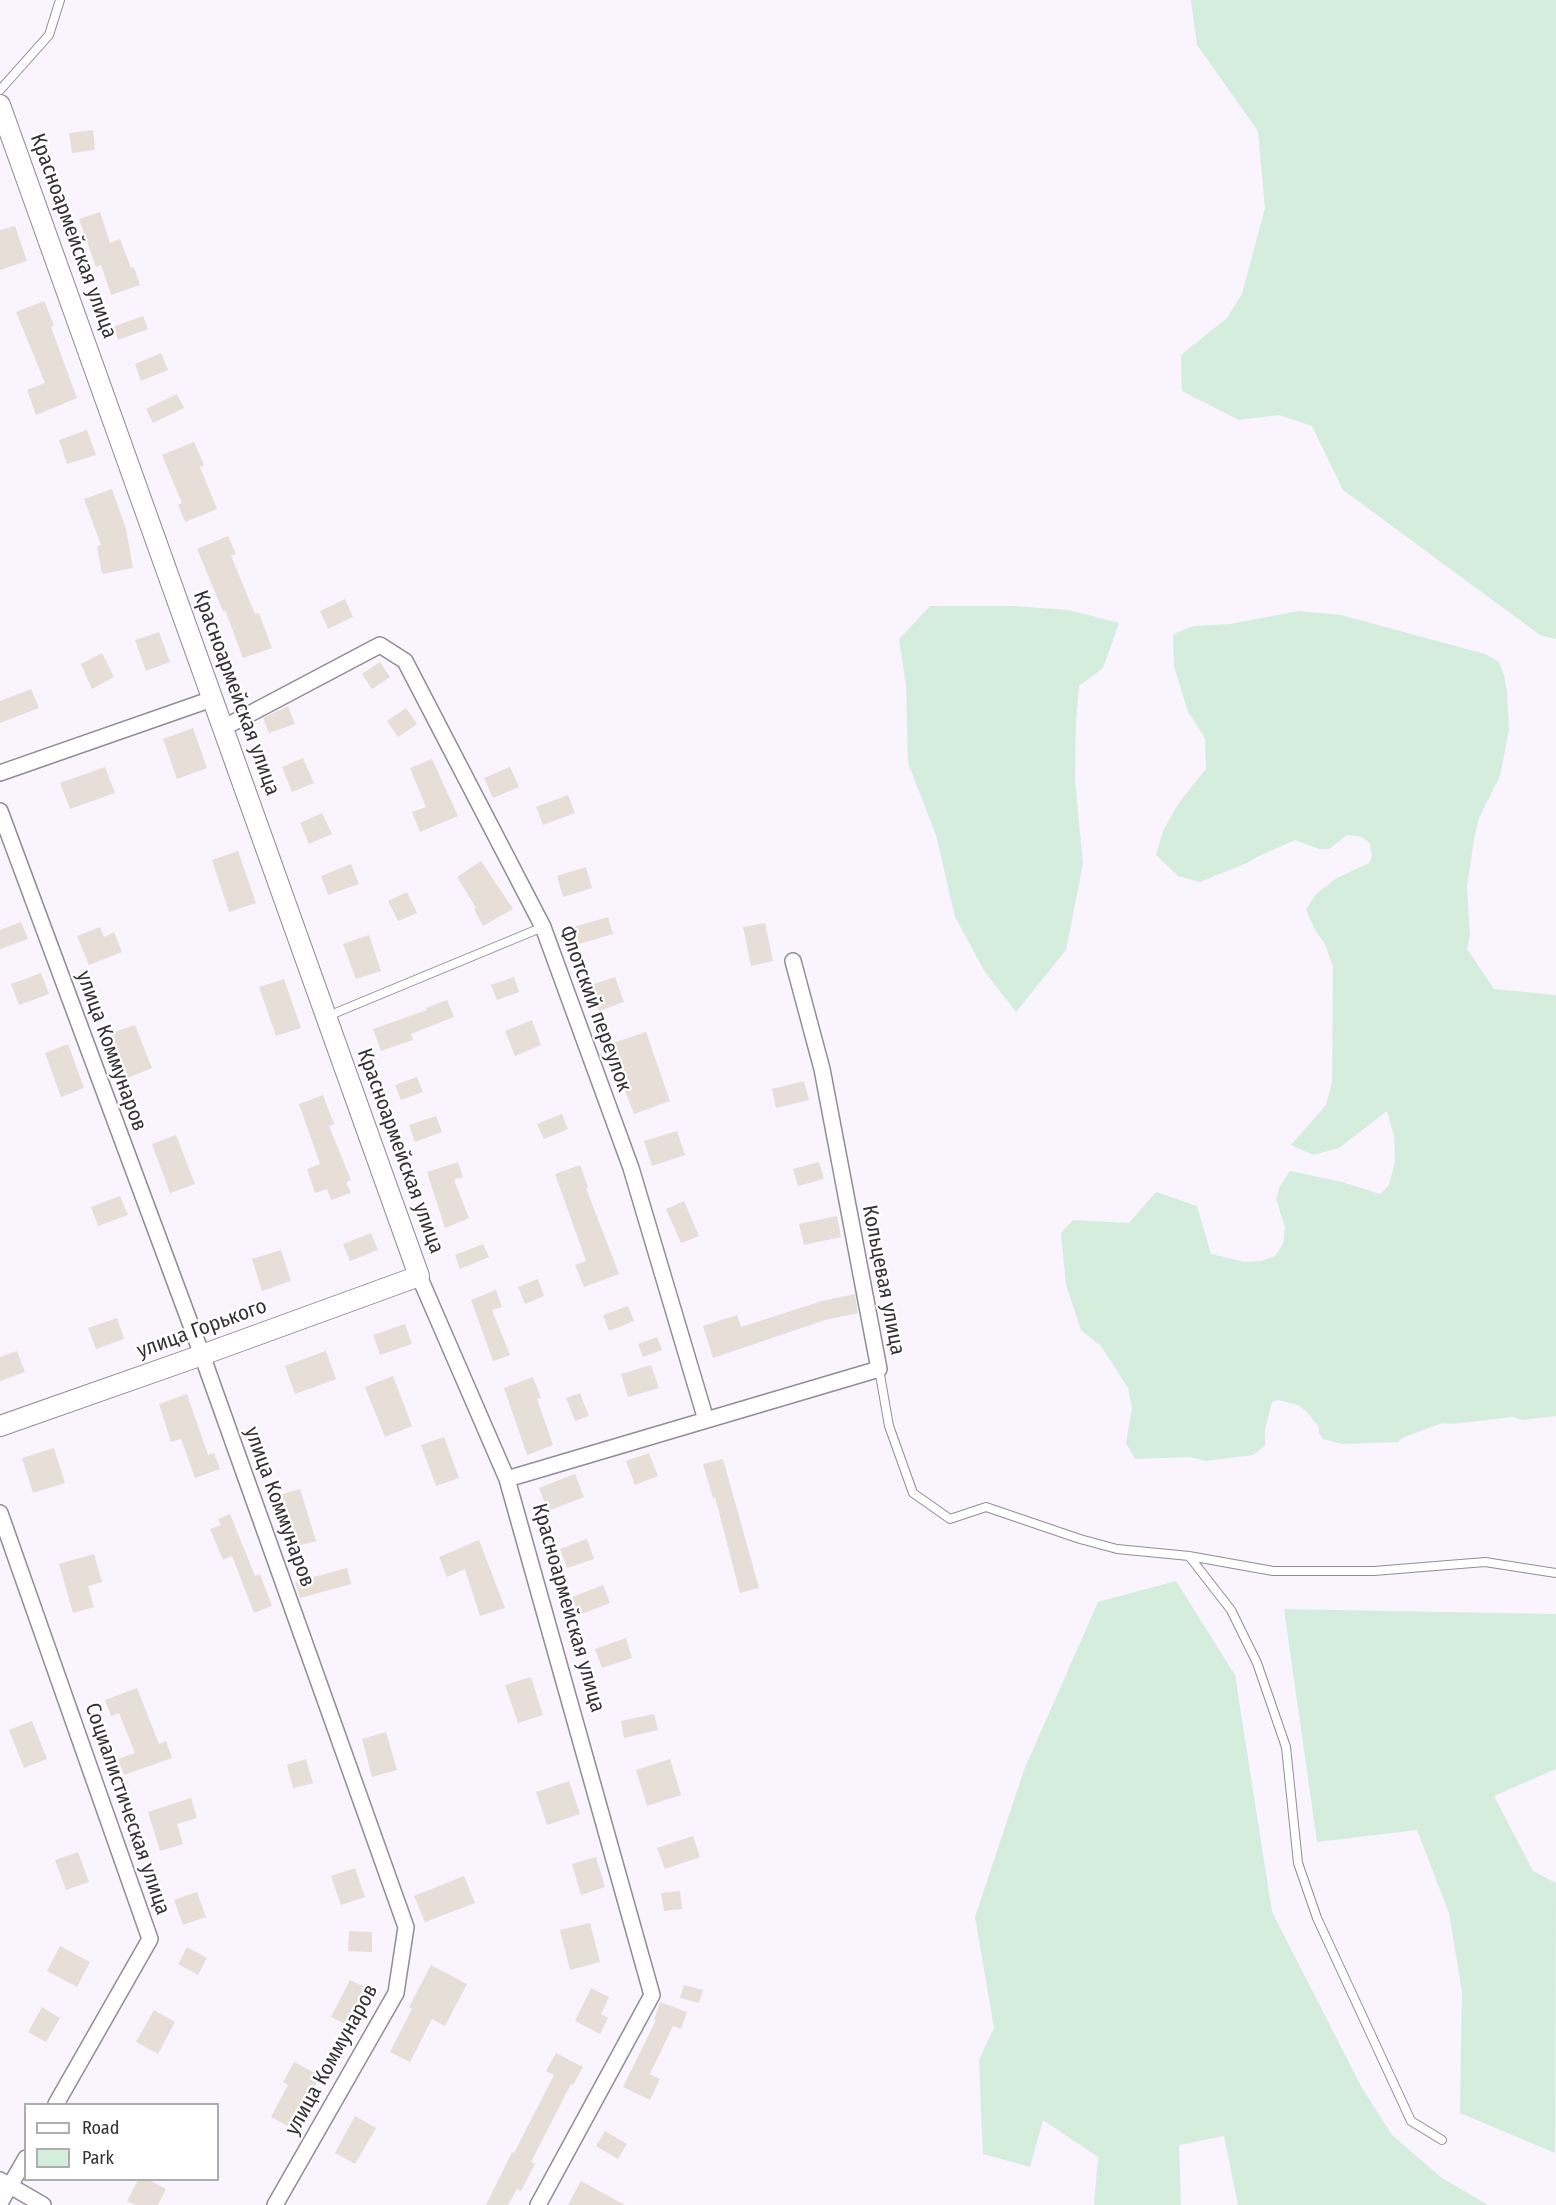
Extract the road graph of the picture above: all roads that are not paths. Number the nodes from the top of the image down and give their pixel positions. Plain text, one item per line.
1 (60, 0) edge
2 (0, 90) edge
3 (1, 109) edge
4 (212, 699) junction
5 (223, 728) junction
6 (0, 773) edge
7 (0, 812) edge
8 (543, 927) junction
9 (793, 961) dead end
10 (327, 1017) junction
11 (419, 1275) junction
12 (202, 1355) junction
13 (879, 1369) junction
14 (706, 1420) junction
15 (0, 1426) edge
16 (507, 1479) junction
17 (0, 1513) edge
18 (1189, 1556) junction
19 (1556, 1573) edge
20 (57, 2103) edge
21 (1442, 2140) dead end
22 (24, 2160) edge
23 (5, 2183) edge
24 (0, 2204) edge
25 (43, 2205) edge
26 (275, 2205) edge
27 (538, 2205) edge

1 - 2 lane
3 - 4 street, Красноармейская улица
4 - 5 street, Красноармейская улица
4 - 6 street
5 - 8 street, Флотский переулок
5 - 10 street, Красноармейская улица
7 - 12 street, улица Коммунаров
8 - 10 lane
8 - 14 street, Флотский переулок
9 - 13 street, Кольцевая улица
10 - 11 street, Красноармейская улица
11 - 12 street, улица Горького
11 - 16 street, Красноармейская улица
12 - 15 street, улица Горького
12 - 26 street, улица Коммунаров
13 - 14 street, Кольцевая улица
13 - 18 lane
14 - 16 street, Кольцевая улица
16 - 27 street, Красноармейская улица
17 - 20 street, Социалистическая улица
18 - 19 lane
18 - 21 lane
22 - 23 street
23 - 24 street
23 - 25 street

